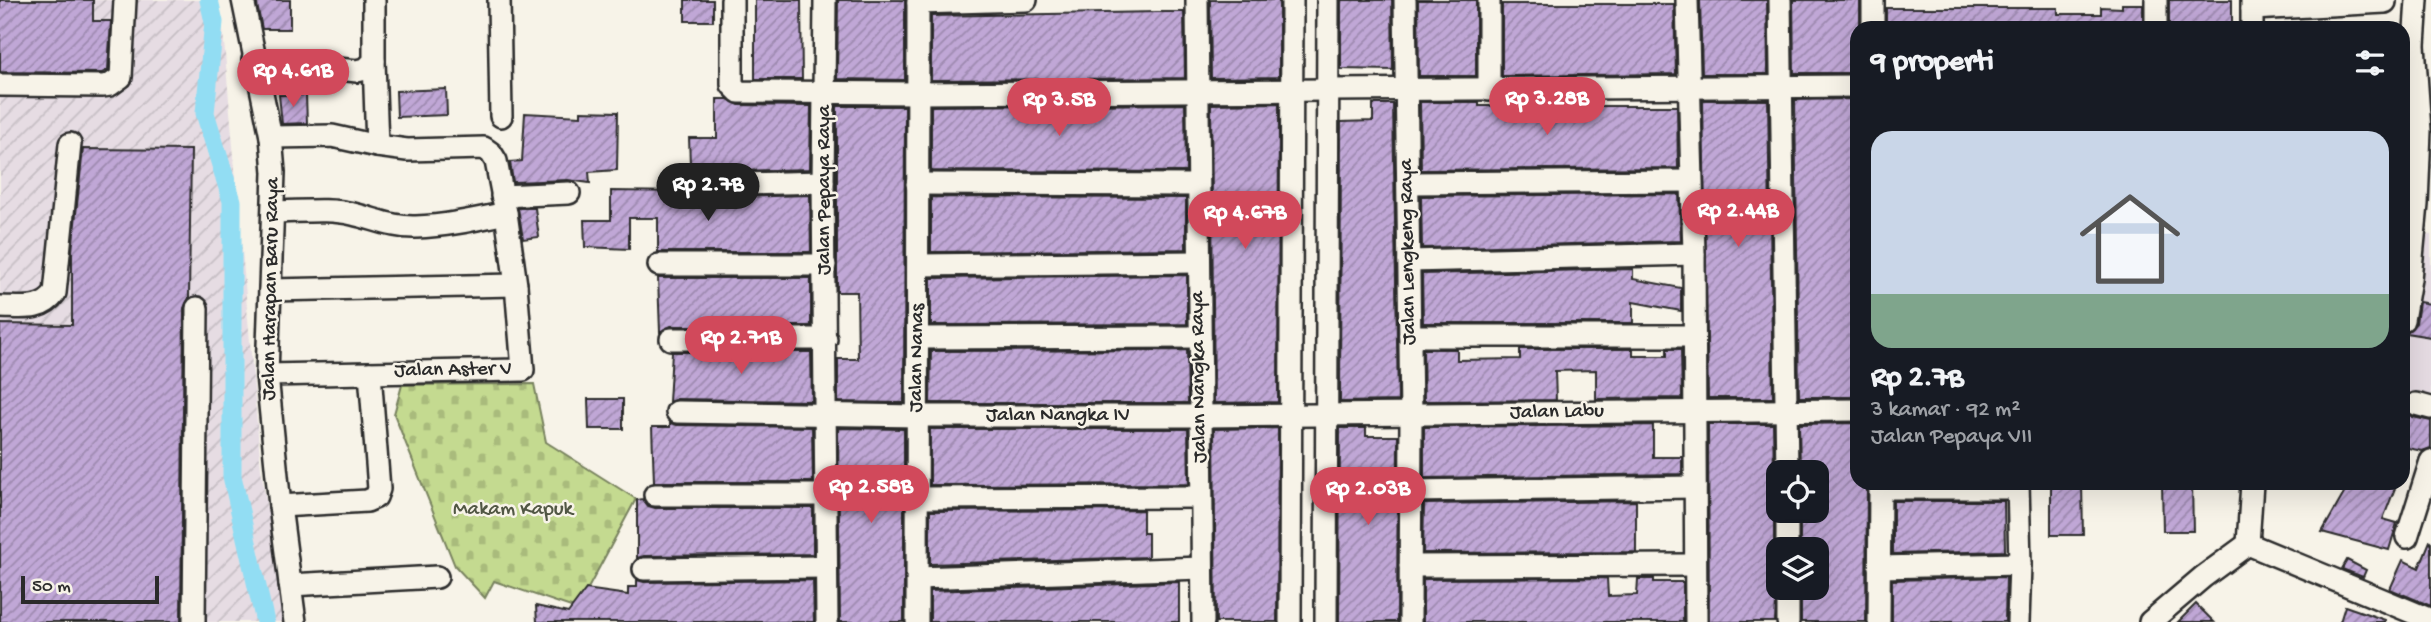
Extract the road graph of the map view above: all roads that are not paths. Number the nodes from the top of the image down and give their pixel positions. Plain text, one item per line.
1 (125, 0) edge
2 (243, 0) edge
3 (374, 0) edge
4 (499, 0) edge
5 (732, 0) edge
6 (825, 0) edge
7 (1026, 0) edge
8 (1197, 0) edge
9 (1292, 0) edge
10 (1328, 0) edge
11 (1405, 0) edge
12 (1489, 0) edge
13 (1687, 0) edge
14 (1780, 0) edge
15 (1873, 0) edge
16 (2156, 0) edge
17 (2417, 0) edge
18 (918, 1) edge
19 (2385, 2) dead end
20 (2252, 12) edge
21 (1872, 21) edge
22 (2156, 21) edge
23 (253, 60) junction
24 (374, 61) junction
25 (0, 85) edge
26 (1850, 86) edge
27 (1780, 87) junction
28 (1688, 88) junction
29 (1197, 90) junction
30 (1293, 90) junction
31 (1327, 90) junction
32 (1408, 90) junction
33 (1489, 90) junction
34 (825, 93) junction
35 (918, 93) junction
36 (501, 116) dead end
37 (271, 137) junction
38 (70, 144) dead end
39 (377, 146) junction
40 (1691, 181) junction
41 (823, 182) junction
42 (1409, 183) junction
43 (918, 184) junction
44 (696, 185) dead end
45 (1198, 185) junction
46 (569, 192) dead end
47 (504, 205) junction
48 (273, 212) junction
49 (1694, 254) junction
50 (1409, 261) junction
51 (1199, 262) junction
52 (659, 265) dead end
53 (825, 265) junction
54 (919, 265) junction
55 (2410, 279) edge
56 (516, 285) junction
57 (270, 290) junction
58 (0, 307) edge
59 (197, 309) dead end
60 (1410, 336) junction
61 (1693, 336) junction
62 (1200, 337) junction
63 (918, 338) junction
64 (671, 339) dead end
65 (825, 339) junction
66 (370, 373) junction
67 (267, 375) junction
68 (1850, 410) edge
69 (1694, 411) junction
70 (1786, 411) junction
71 (677, 412) dead end
72 (826, 414) junction
73 (1411, 415) junction
74 (917, 416) junction
75 (1201, 416) junction
76 (1290, 416) junction
77 (1328, 416) junction
78 (1787, 460) edge
79 (2431, 461) edge
80 (1695, 487) junction
81 (1880, 490) edge
82 (2018, 490) edge
83 (2252, 490) edge
84 (1410, 491) junction
85 (655, 495) dead end
86 (826, 495) junction
87 (1202, 497) junction
88 (918, 498) junction
89 (279, 506) junction
90 (2407, 537) dead end
91 (2250, 546) junction
92 (2020, 564) junction
93 (1695, 565) junction
94 (1410, 566) junction
95 (827, 567) junction
96 (1879, 567) junction
97 (1202, 568) junction
98 (644, 569) dead end
99 (437, 577) dead end
100 (918, 578) junction
101 (290, 585) junction
102 (1788, 600) edge
103 (2431, 620) edge
104 (194, 622) edge
105 (295, 622) edge
106 (827, 622) edge
107 (918, 622) edge
108 (1203, 622) edge
109 (1290, 622) edge
110 (1326, 622) edge
111 (1410, 622) edge
112 (1696, 622) edge
113 (1788, 622) edge
114 (1879, 622) edge
115 (2018, 622) edge
116 (2150, 622) edge

1 - 25 street
2 - 23 street, Jalan Harapan Baru Raya
3 - 24 street
4 - 36 street
5 - 34 street
6 - 34 street, Jalan Pepaya Raya
7 - 18 street
8 - 29 street, Jalan Nangka Raya
9 - 30 street
10 - 31 street
11 - 32 street, Jalan Lengkeng Raya
12 - 33 street
13 - 28 street
14 - 27 street
15 - 21 street
16 - 22 street
17 - 55 street
18 - 35 street, Jalan Nanas
19 - 20 street
23 - 24 street
23 - 37 street, Jalan Harapan Baru Raya
24 - 39 street
26 - 27 street
27 - 28 street
27 - 70 street
28 - 33 street
28 - 40 street
29 - 30 street
29 - 35 street
29 - 45 street, Jalan Nangka Raya
30 - 31 street
30 - 76 street
31 - 32 street
31 - 77 street
32 - 33 street
32 - 42 street, Jalan Lengkeng Raya
34 - 35 street
34 - 41 street, Jalan Pepaya Raya
35 - 43 street, Jalan Nanas
37 - 39 street, Jalan Aster V
37 - 48 street, Jalan Harapan Baru Raya
38 - 58 street
39 - 47 street, Jalan Aster V
40 - 42 street
40 - 49 street
41 - 44 street
41 - 53 street, Jalan Pepaya Raya
42 - 50 street, Jalan Lengkeng Raya
43 - 45 street
43 - 54 street, Jalan Nanas
45 - 51 street, Jalan Nangka Raya
46 - 47 street
47 - 48 street
47 - 56 street, Jalan Aster V
48 - 57 street, Jalan Harapan Baru Raya
49 - 50 street
49 - 61 street
50 - 60 street, Jalan Lengkeng Raya
51 - 54 street
51 - 62 street, Jalan Nangka Raya
52 - 53 street
53 - 65 street, Jalan Pepaya Raya
54 - 63 street, Jalan Nanas
56 - 57 street
56 - 66 street, Jalan Aster V
57 - 67 street, Jalan Harapan Baru Raya
59 - 104 street
60 - 61 street
60 - 73 street, Jalan Lengkeng Raya
61 - 69 street
62 - 63 street
62 - 75 street, Jalan Nangka Raya
63 - 74 street, Jalan Nanas
64 - 65 street
65 - 72 street, Jalan Pepaya Raya
66 - 67 street, Jalan Aster V
66 - 89 street
67 - 89 street, Jalan Harapan Baru Raya
68 - 70 street, Jalan Labu
69 - 70 street, Jalan Labu
69 - 73 street, Jalan Labu
69 - 80 street
70 - 78 street
71 - 72 street, Jalan Nangka IV
72 - 74 street, Jalan Nangka IV
72 - 86 street, Jalan Pepaya Raya
73 - 77 street, Jalan Labu
73 - 84 street, Jalan Lengkeng Raya
74 - 75 street, Jalan Nangka IV
74 - 88 street, Jalan Nanas
75 - 76 street, Jalan Nangka IV
75 - 87 street, Jalan Nangka Raya
76 - 77 street, Jalan Labu
76 - 109 street
77 - 110 street
79 - 90 street
80 - 84 street
80 - 93 street
81 - 96 street
82 - 92 street
83 - 91 street
84 - 94 street, Jalan Lengkeng Raya
85 - 86 street
86 - 95 street, Jalan Pepaya Raya
87 - 88 street
87 - 97 street, Jalan Nangka Raya
88 - 100 street, Jalan Nanas
89 - 101 street, Jalan Harapan Baru Raya
91 - 103 street
91 - 116 street
92 - 96 street
92 - 115 street
93 - 94 street
93 - 112 street
94 - 111 street, Jalan Lengkeng Raya
95 - 98 street
95 - 106 street, Jalan Pepaya Raya
96 - 114 street
97 - 100 street
97 - 108 street, Jalan Nangka Raya
99 - 101 street
100 - 107 street, Jalan Nanas
101 - 105 street, Jalan Harapan Baru Raya
102 - 113 street

